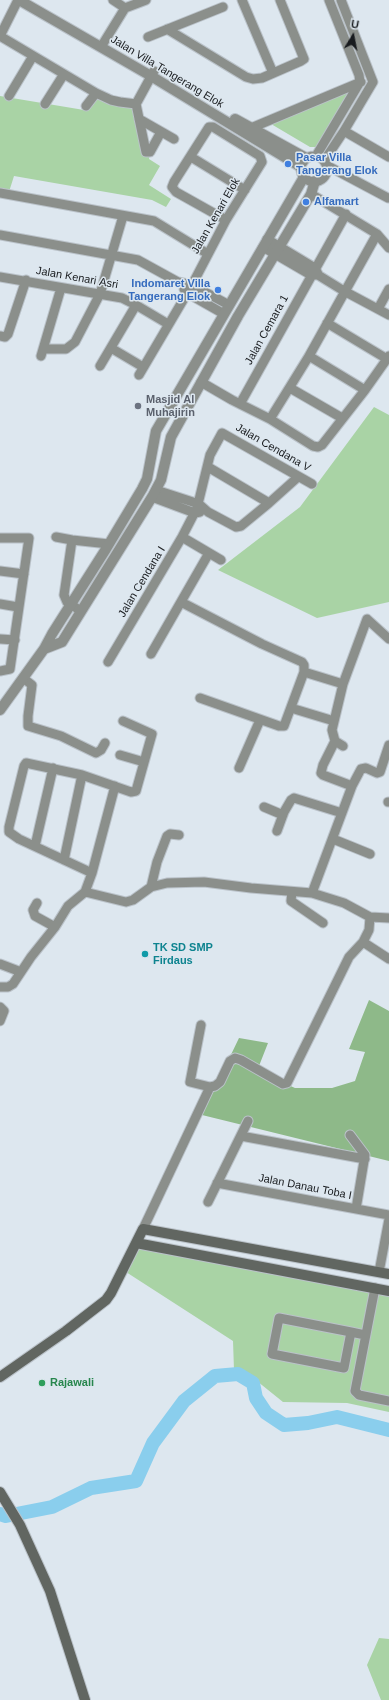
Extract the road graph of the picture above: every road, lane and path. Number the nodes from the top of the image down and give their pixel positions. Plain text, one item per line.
1 (114, 0) edge
2 (146, 0) edge
3 (242, 0) edge
4 (280, 0) edge
5 (329, 0) edge
6 (340, 0) edge
7 (27, 2) edge
8 (223, 7) dead end
9 (125, 8) junction
10 (167, 29) junction
11 (0, 36) edge
12 (148, 37) dead end
13 (102, 45) junction
14 (33, 56) junction
15 (273, 73) junction
16 (64, 74) junction
17 (153, 74) junction
18 (360, 82) junction
19 (374, 82) junction
20 (96, 92) junction
21 (9, 96) dead end
22 (45, 104) dead end
23 (136, 104) junction
24 (86, 106) dead end
25 (139, 119) junction
26 (248, 130) junction
27 (344, 131) junction
28 (161, 132) junction
29 (174, 139) dead end
30 (190, 157) junction
31 (389, 157) edge
32 (315, 162) junction
33 (304, 177) junction
34 (315, 181) junction
35 (245, 190) junction
36 (0, 193) edge
37 (310, 194) junction
38 (388, 198) edge
39 (346, 214) junction
40 (123, 216) junction
41 (226, 220) junction
42 (377, 234) junction
43 (0, 235) edge
44 (265, 243) junction
45 (389, 248) edge
46 (276, 249) junction
47 (208, 254) junction
48 (113, 255) junction
49 (315, 273) junction
50 (0, 277) edge
51 (26, 280) junction
52 (61, 288) junction
53 (190, 289) junction
54 (389, 289) edge
55 (344, 291) junction
56 (100, 294) junction
57 (136, 305) junction
58 (226, 309) junction
59 (378, 309) junction
60 (238, 316) junction
61 (389, 316) edge
62 (327, 323) junction
63 (168, 324) junction
64 (0, 336) edge
65 (111, 348) junction
66 (308, 356) junction
67 (388, 357) edge
68 (100, 366) dead end
69 (201, 382) junction
70 (290, 388) junction
71 (365, 390) junction
72 (240, 404) junction
73 (342, 418) junction
74 (270, 419) junction
75 (156, 431) junction
76 (222, 433) joint
77 (170, 437) junction
78 (208, 467) junction
79 (298, 476) junction
80 (312, 484) dead end
81 (154, 493) junction
82 (269, 503) junction
83 (197, 508) junction
84 (56, 537) dead end
85 (182, 537) junction
86 (0, 538) edge
87 (72, 540) junction
88 (108, 546) junction
89 (209, 553) junction
90 (117, 555) junction
91 (221, 560) dead end
92 (0, 571) edge
93 (24, 574) junction
94 (79, 590) junction
95 (91, 597) junction
96 (181, 602) junction
97 (0, 604) edge
98 (70, 604) junction
99 (18, 607) junction
100 (81, 611) junction
101 (0, 639) edge
102 (389, 639) edge
103 (14, 640) junction
104 (44, 650) junction
105 (151, 654) dead end
106 (108, 662) dead end
107 (0, 671) edge
108 (304, 672) junction
109 (23, 678) junction
110 (343, 684) junction
111 (200, 698) dead end
112 (291, 708) junction
113 (0, 710) edge
114 (260, 720) junction
115 (123, 721) dead end
116 (334, 721) junction
117 (105, 743) dead end
118 (389, 745) edge
119 (120, 754) dead end
120 (144, 762) junction
121 (386, 765) edge
122 (53, 768) junction
123 (239, 768) dead end
124 (82, 775) junction
125 (115, 786) junction
126 (352, 786) junction
127 (264, 807) dead end
128 (342, 813) junction
129 (283, 816) junction
130 (277, 831) dead end
131 (179, 835) dead end
132 (332, 839) junction
133 (36, 846) junction
134 (370, 854) dead end
135 (64, 860) junction
136 (92, 873) junction
137 (151, 887) junction
138 (85, 892) junction
139 (292, 892) junction
140 (312, 893) junction
141 (37, 904) dead end
142 (370, 917) junction
143 (389, 918) edge
144 (323, 923) dead end
145 (55, 927) junction
146 (363, 942) junction
147 (389, 959) edge
148 (0, 964) edge
149 (21, 972) junction
150 (0, 987) edge
151 (0, 1007) edge
152 (0, 1021) edge
153 (200, 1025) dead end
154 (210, 1087) junction
155 (248, 1121) dead end
156 (350, 1135) dead end
157 (241, 1136) junction
158 (365, 1160) junction
159 (217, 1183) junction
160 (208, 1202) dead end
161 (356, 1209) junction
162 (389, 1215) edge
163 (389, 1219) edge
164 (143, 1229) junction
165 (136, 1243) junction
166 (364, 1269) junction
167 (384, 1273) edge
168 (360, 1285) junction
169 (375, 1288) junction
170 (389, 1290) edge
171 (351, 1332) junction
172 (365, 1335) junction
173 (0, 1377) edge
174 (389, 1401) edge
175 (0, 1492) edge
176 (85, 1700) edge

1 - 9 street
2 - 9 street
3 - 15 street
4 - 15 street
5 - 18 street
6 - 19 street
7 - 11 street
7 - 13 street, Jalan Villa Tangerang Elok
8 - 10 street
9 - 13 street
10 - 12 street
10 - 15 street
11 - 14 street
13 - 17 street, Jalan Villa Tangerang Elok
14 - 16 street
14 - 21 street
16 - 20 street
16 - 22 street
17 - 23 street
17 - 26 street, Jalan Villa Tangerang Elok
18 - 19 street
18 - 26 street
18 - 32 street
19 - 27 street
20 - 23 street
20 - 24 street
23 - 25 street
25 - 28 street
25 - 28 street
26 - 32 street, Jalan Villa Tangerang Elok
27 - 31 street
27 - 32 street
28 - 29 street
30 - 35 street
30 - 35 street, Jalan Kenari Elok
30 - 41 street
32 - 33 street
32 - 34 street
32 - 38 street
33 - 34 street
33 - 44 street
34 - 37 street
35 - 41 street, Jalan Kenari Elok
36 - 40 street
37 - 39 street
37 - 46 street
39 - 42 street
39 - 49 street, Jalan Cemara 1
40 - 47 street
40 - 48 street
41 - 47 street, Jalan Kenari Elok
42 - 45 street
42 - 55 street
43 - 48 street
44 - 46 street
44 - 58 street
46 - 49 street
46 - 60 street
47 - 53 street, Jalan Kenari Elok
48 - 53 street
48 - 56 street
49 - 55 street
49 - 72 street, Jalan Cemara 1
50 - 51 street, Jalan Kenari Asri
51 - 52 street, Jalan Kenari Asri
51 - 64 street
52 - 56 street, Jalan Kenari Asri
52 - 56 street
53 - 58 street
53 - 63 street, Jalan Kenari Elok
54 - 59 street
55 - 59 street
55 - 62 street
56 - 57 street, Jalan Kenari Asri
57 - 63 street, Jalan Kenari Asri
57 - 65 street
58 - 60 street
58 - 75 street
59 - 61 street
60 - 69 street
62 - 66 street
62 - 67 street
63 - 65 street, Jalan Kenari Elok
65 - 68 street
66 - 70 street
66 - 71 street
67 - 71 street
69 - 72 street
69 - 77 street
70 - 73 street
70 - 74 street
71 - 73 street
72 - 74 street
73 - 74 street
75 - 77 street
75 - 88 street
76 - 78 street, Jalan Cendana I
76 - 79 street, Jalan Cendana V
77 - 81 street
78 - 82 street
78 - 83 street, Jalan Cendana I
79 - 80 street, Jalan Cendana V
79 - 82 street
81 - 83 street
81 - 90 street
82 - 83 street
83 - 85 street, Jalan Cendana I
84 - 87 street
85 - 89 street
85 - 106 street, Jalan Cendana I
86 - 93 street
87 - 88 street
87 - 98 street
88 - 90 street
88 - 94 street
89 - 91 street
89 - 96 street
90 - 95 street
92 - 93 street
93 - 99 street
94 - 95 street
94 - 98 street
95 - 100 street
96 - 105 street
96 - 108 street
97 - 99 street
98 - 100 street
98 - 104 street
99 - 103 street
100 - 104 street
101 - 103 street
102 - 110 street
103 - 107 street
104 - 109 street
108 - 110 street
108 - 112 street
109 - 113 street
109 - 117 street
110 - 116 street
111 - 114 street
112 - 114 street
112 - 116 street
114 - 123 street
115 - 120 street
116 - 126 street
118 - 121 street
119 - 120 street
120 - 125 street
121 - 126 street
122 - 124 street
122 - 133 street
122 - 133 street
124 - 125 street
124 - 135 street
125 - 136 street
126 - 128 street
127 - 129 street
128 - 129 street
128 - 132 street
129 - 130 street
131 - 137 street
132 - 134 street
132 - 140 street
133 - 135 street
135 - 136 street
136 - 138 street
137 - 138 street
137 - 139 street
138 - 145 street
139 - 140 street
139 - 144 street
140 - 142 street
141 - 145 street
142 - 143 street
142 - 146 street
145 - 149 street
146 - 147 street
146 - 154 street
148 - 149 street
149 - 150 street
151 - 152 street
153 - 154 street
154 - 164 street
155 - 157 street
156 - 158 street
157 - 158 street
157 - 159 street
158 - 161 street
159 - 160 street
159 - 161 street, Jalan Danau Toba I
161 - 162 street, Jalan Danau Toba I
163 - 167 street
164 - 165 main road
164 - 166 main road
165 - 168 main road
165 - 173 main road
166 - 167 main road
166 - 168 main road
168 - 169 main road
169 - 170 main road
169 - 172 street
171 - 171 street
171 - 172 street
172 - 174 street
175 - 176 main road

